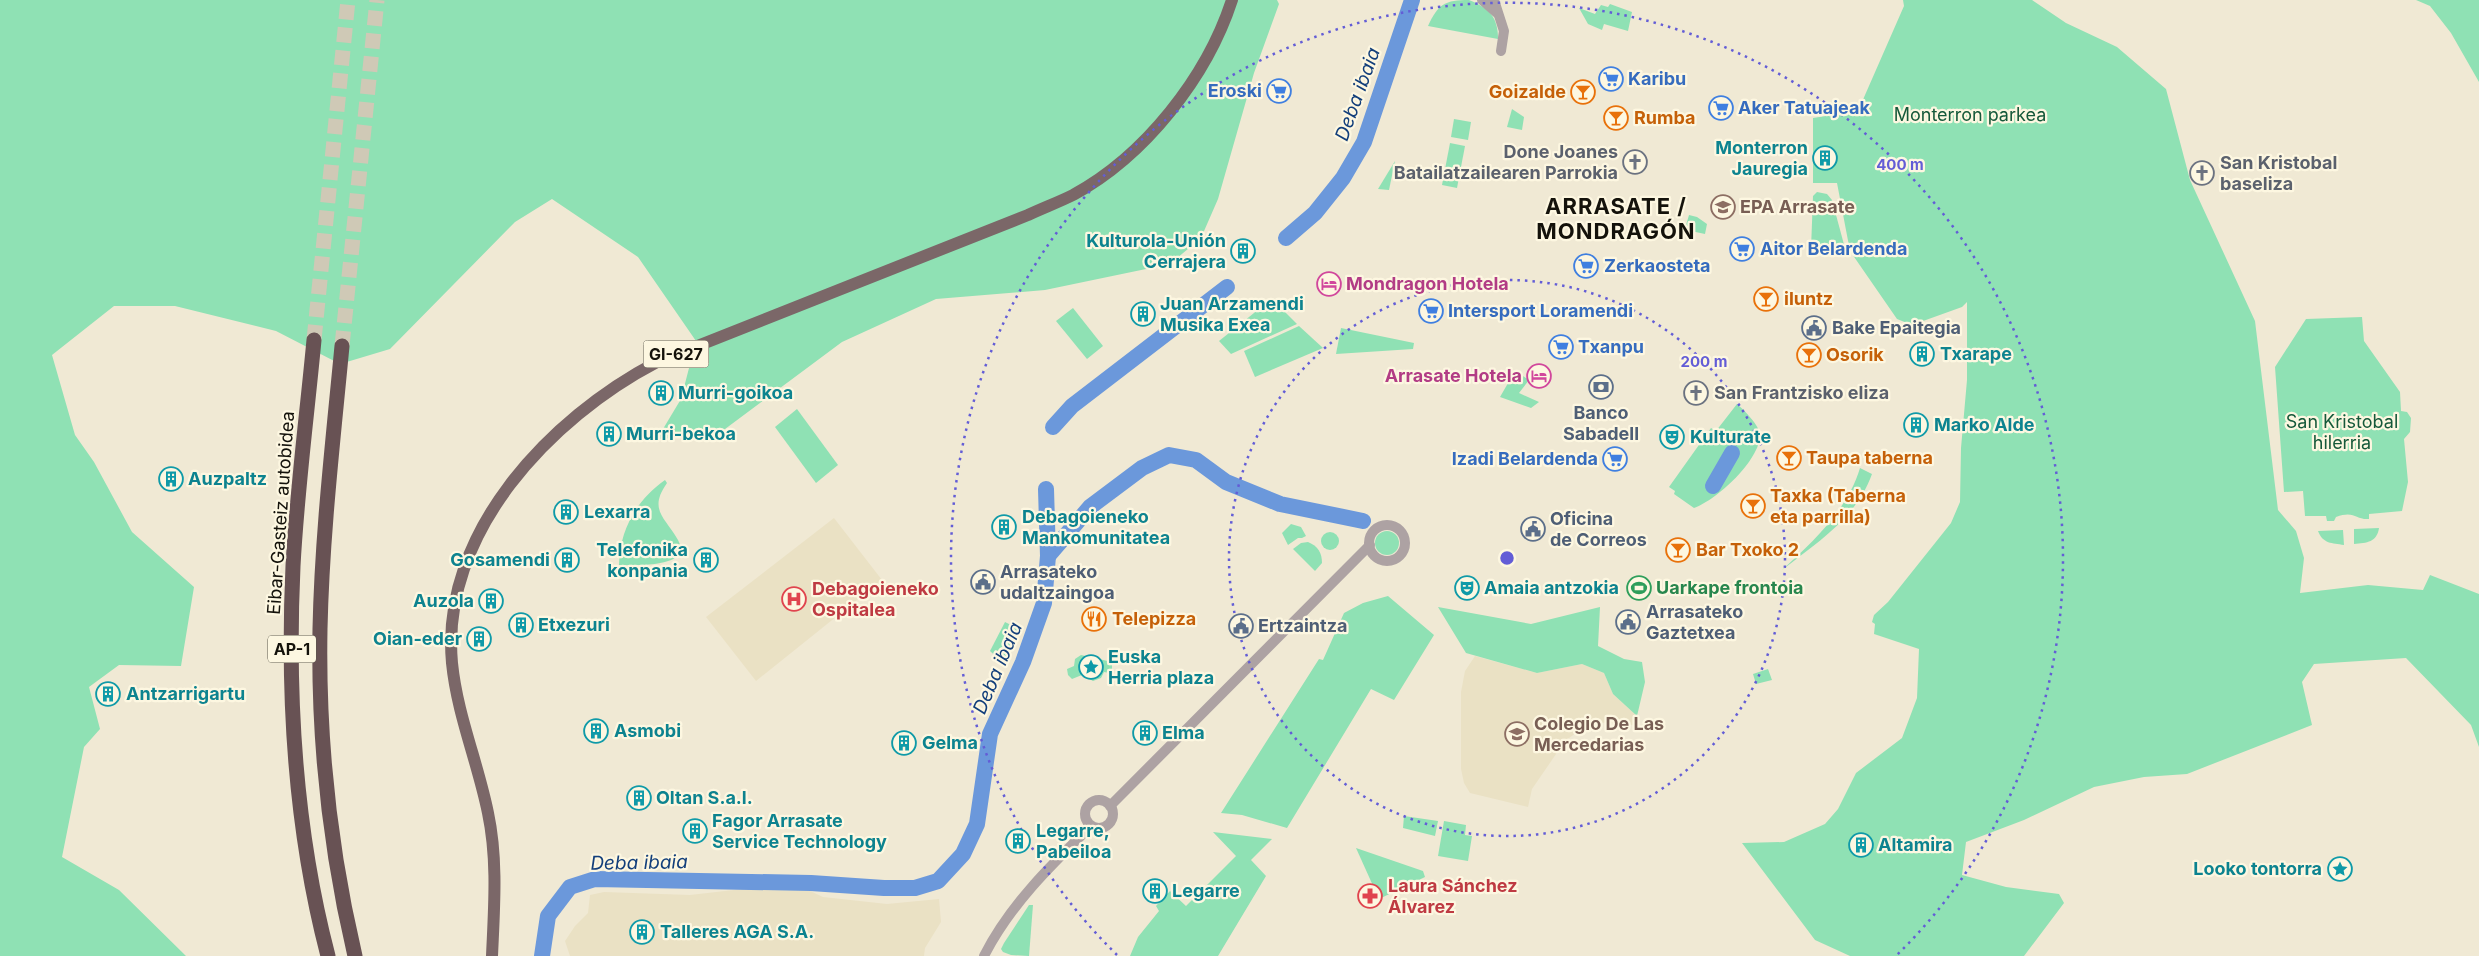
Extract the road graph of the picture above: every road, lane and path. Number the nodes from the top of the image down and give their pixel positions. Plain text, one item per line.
1 (1232, 0) edge
2 (1482, 0) edge
3 (1494, 0) edge
4 (1499, 16) junction
5 (1501, 51) dead end
6 (314, 340) tunnel mouth
7 (342, 346) tunnel mouth
8 (1370, 545) junction
9 (1378, 558) junction
10 (1346, 571) junction
11 (1110, 806) junction
12 (1092, 826) junction
13 (328, 956) edge
14 (355, 956) edge
15 (492, 956) edge
16 (984, 956) edge

1 - 15 main road, GI-627
2 - 4 street
3 - 4 street
4 - 5 street
6 - 13 highway, Eibar-Gasteiz autobidea / AP-1
7 - 14 highway, AP-1
8 - 9 street
8 - 9 street
8 - 10 street
9 - 10 street
10 - 11 street
11 - 12 street
11 - 12 street
12 - 16 street

